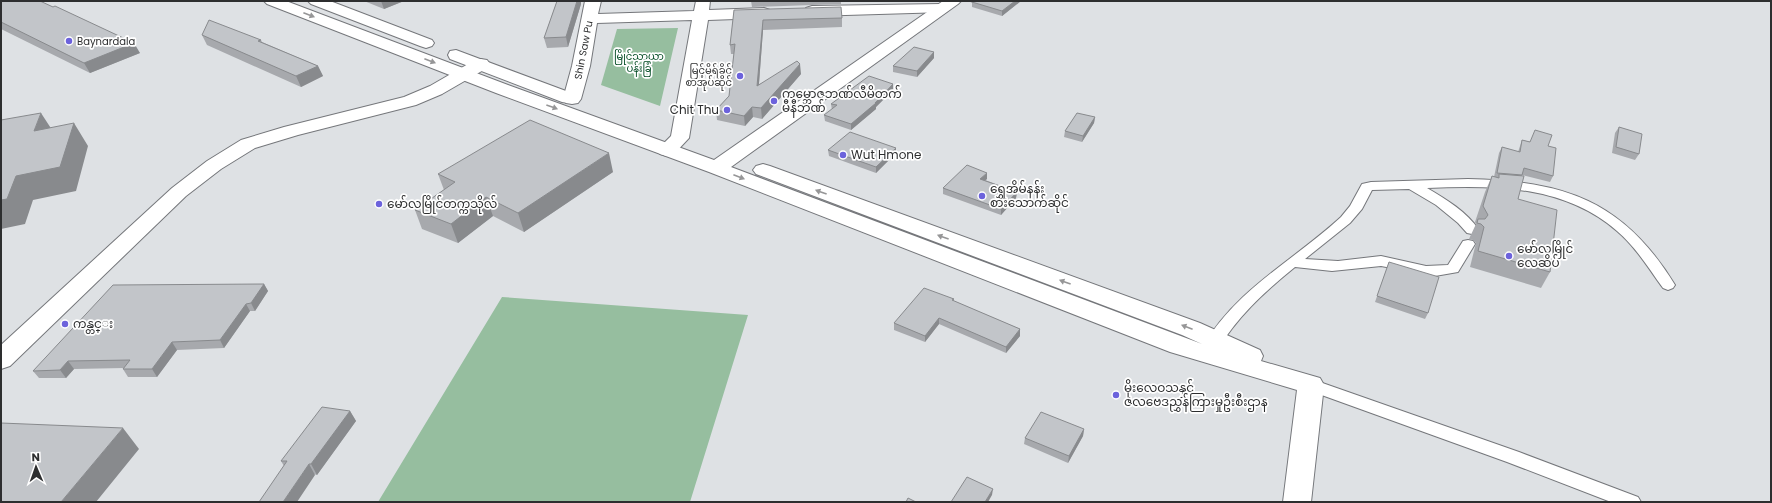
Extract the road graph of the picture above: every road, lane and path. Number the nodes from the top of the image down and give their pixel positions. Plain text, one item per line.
1 (272, 1) edge
2 (316, 1) edge
3 (593, 1) edge
4 (868, 5) edge
5 (947, 5) edge
6 (702, 8) edge
7 (800, 12) edge
8 (777, 13) edge
9 (589, 19) junction
10 (472, 69) junction
11 (572, 99) junction
12 (673, 144) junction
13 (723, 163) junction
14 (1412, 185) junction
15 (1472, 230) dead end
16 (1468, 244) dead end
17 (1292, 262) junction
18 (1668, 285) dead end
19 (1211, 346) junction
20 (1, 360) edge
21 (1311, 385) junction
22 (1297, 502) edge
23 (1632, 502) edge

1 -> 10 main road
2 - 10 main road
3 - 9 main road, Shin Saw Pu
4 - 5 main road
4 - 7 main road
5 - 13 main road
6 - 8 main road
6 - 9 main road
6 - 12 main road
9 - 11 main road, Shin Saw Pu
10 - 11 main road
10 -> 12 main road
10 - 20 main road
11 - 12 main road
12 - 13 main road
13 - 19 main road
14 - 15 lane
14 - 17 lane
14 - 18 lane
16 - 17 lane
17 - 19 lane
19 - 21 main road
21 - 22 main road
21 - 23 lane

